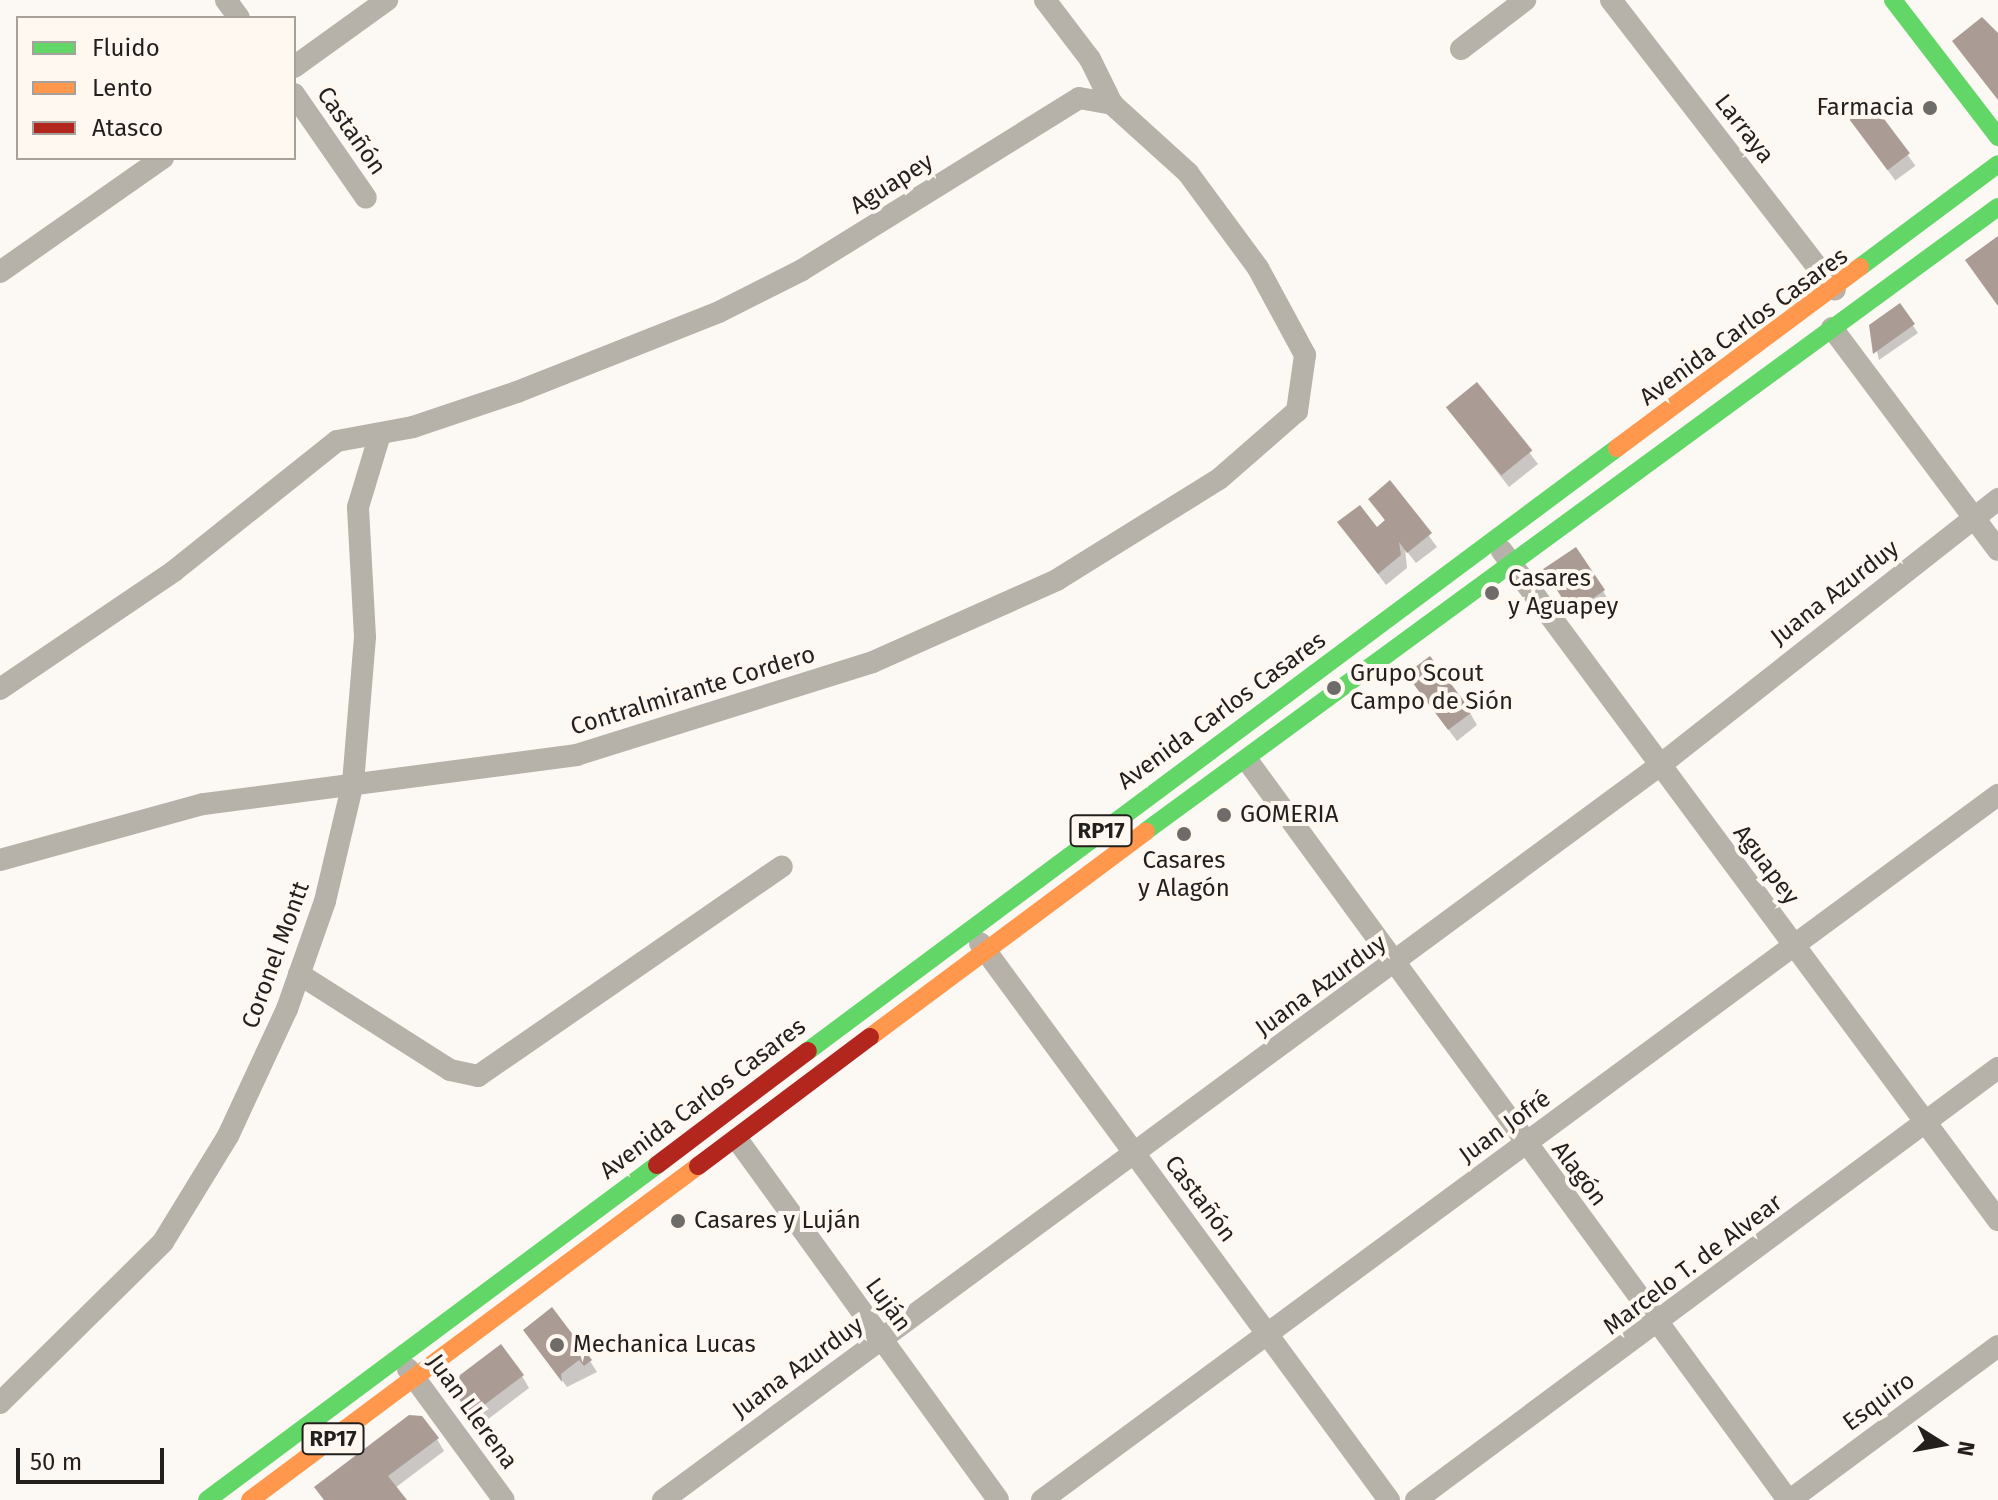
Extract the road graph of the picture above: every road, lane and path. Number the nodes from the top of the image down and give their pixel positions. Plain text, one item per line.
1 (387, 0) edge
2 (1045, 0) edge
3 (1525, 0) edge
4 (1611, 0) edge
5 (1893, 0) edge
6 (1461, 49) dead end
7 (296, 66) edge
8 (296, 97) edge
9 (1112, 104) junction
10 (1998, 137) edge
11 (160, 160) edge
12 (1998, 164) edge
13 (366, 198) dead end
14 (1998, 207) edge
15 (0, 272) edge
16 (1835, 290) junction
17 (1832, 328) junction
18 (380, 434) junction
19 (1998, 499) edge
20 (1974, 517) junction
21 (1495, 540) junction
22 (1998, 550) edge
23 (1508, 561) junction
24 (0, 689) edge
25 (1247, 760) junction
26 (1659, 766) junction
27 (353, 783) junction
28 (1998, 795) edge
29 (0, 860) edge
30 (782, 866) dead end
31 (970, 929) junction
32 (1793, 943) junction
33 (986, 951) junction
34 (1394, 965) junction
35 (299, 974) junction
36 (1998, 1068) edge
37 (1926, 1123) junction
38 (737, 1139) junction
39 (1525, 1145) junction
40 (1133, 1154) junction
41 (1998, 1220) edge
42 (1659, 1324) junction
43 (1267, 1333) junction
44 (881, 1339) junction
45 (1998, 1346) edge
46 (398, 1356) junction
47 (416, 1378) junction
48 (0, 1403) edge
49 (207, 1500) edge
50 (250, 1500) edge
51 (504, 1500) edge
52 (663, 1500) edge
53 (998, 1500) edge
54 (1042, 1500) edge
55 (1389, 1500) edge
56 (1416, 1500) edge
57 (1789, 1500) edge

1 - 7 street
2 - 9 street
3 - 6 street
4 - 16 street, Larraya
5 - 10 main road
8 - 13 street, Castañón
9 - 18 street, Aguapey
9 - 27 street, Contralmirante Cordero
11 - 15 street
12 - 16 main road, Avenida Carlos Casares / RP17
14 - 17 main road, RP17
16 - 21 main road, Avenida Carlos Casares / RP17
17 - 20 street
17 - 23 main road, RP17
18 - 24 street, Aguapey
18 - 27 street, Coronel Montt
19 - 20 street, Juana Azurduy
20 - 22 street
20 - 26 street, Juana Azurduy
21 - 23 street, Aguapey
21 - 31 main road, Avenida Carlos Casares / RP17
23 - 25 main road, RP17
23 - 26 street, Aguapey
25 - 33 main road, RP17
25 - 34 street, Alagón
26 - 32 street, Aguapey
26 - 34 street, Juana Azurduy
27 - 29 street, Contralmirante Cordero
27 - 35 street, Coronel Montt
28 - 32 street, Juan Jofré
30 - 35 street
31 - 33 street, Castañón
31 - 46 main road, Avenida Carlos Casares / RP17
32 - 37 street, Aguapey
32 - 39 street, Juan Jofré
33 - 38 main road, RP17
33 - 40 street, Castañón
34 - 39 street, Alagón
34 - 40 street, Juana Azurduy
35 - 48 street, Coronel Montt
36 - 37 street, Marcelo T. de Alvear
37 - 41 street, Aguapey
37 - 42 street, Marcelo T. de Alvear
38 - 44 street, Luján
38 - 47 main road, RP17
39 - 42 street, Alagón
39 - 43 street, Juan Jofré
40 - 43 street, Castañón
40 - 44 street, Juana Azurduy
42 - 56 street, Marcelo T. de Alvear
42 - 57 street, Alagón
43 - 54 street, Juan Jofré
43 - 55 street, Castañón
44 - 52 street, Juana Azurduy
44 - 53 street, Luján
45 - 57 street, Esquiro
46 - 47 street, Juan Llerena
46 - 49 main road, Avenida Carlos Casares / RP17
47 - 50 main road, RP17
47 - 51 street, Juan Llerena

